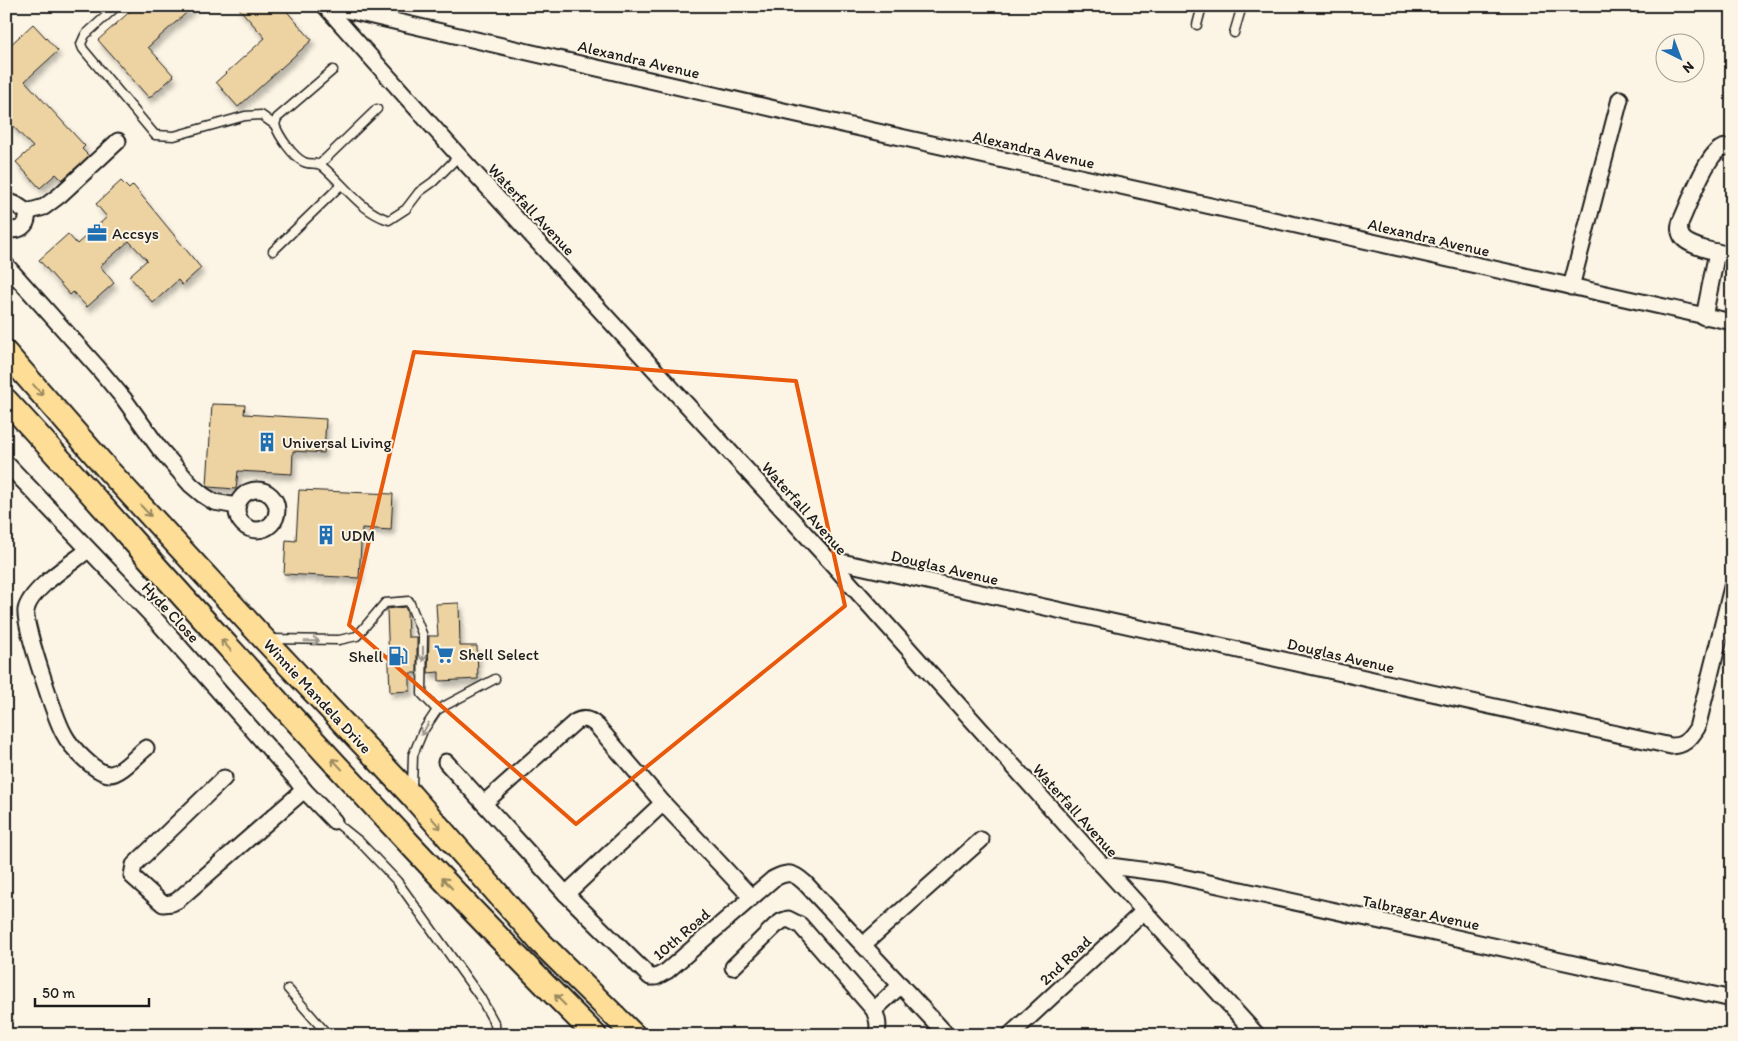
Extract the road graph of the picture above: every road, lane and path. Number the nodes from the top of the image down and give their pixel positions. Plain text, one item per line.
1 (117, 6) edge
2 (327, 6) edge
3 (1202, 6) edge
4 (1242, 6) edge
5 (1197, 25) dead end
6 (1234, 32) dead end
7 (333, 70) dead end
8 (1620, 100) dead end
9 (377, 109) dead end
10 (275, 125) junction
11 (118, 141) dead end
12 (1732, 147) edge
13 (459, 156) junction
14 (320, 164) junction
15 (340, 185) junction
16 (6, 201) edge
17 (27, 212) junction
18 (6, 228) edge
19 (273, 251) dead end
20 (1724, 253) edge
21 (6, 265) edge
22 (1571, 287) junction
23 (1704, 317) junction
24 (1732, 322) edge
25 (6, 353) edge
26 (6, 400) edge
27 (6, 463) edge
28 (237, 506) dead end
29 (88, 550) junction
30 (828, 559) junction
31 (1732, 586) edge
32 (264, 639) junction
33 (494, 679) dead end
34 (437, 710) junction
35 (146, 748) dead end
36 (446, 762) dead end
37 (224, 778) dead end
38 (304, 790) junction
39 (411, 795) junction
40 (484, 803) junction
41 (663, 803) junction
42 (334, 821) joint
43 (981, 840) dead end
44 (1102, 865) junction
45 (566, 894) junction
46 (751, 897) junction
47 (1144, 911) junction
48 (864, 944) junction
49 (733, 967) dead end
50 (901, 985) junction
51 (288, 989) dead end
52 (1732, 999) edge
53 (874, 1010) junction
54 (328, 1035) edge
55 (496, 1035) edge
56 (594, 1035) edge
57 (634, 1035) edge
58 (876, 1035) edge
59 (947, 1035) edge
60 (1010, 1035) edge
61 (1257, 1035) edge

1 - 10 lane
2 - 13 street, Waterfall Avenue
2 - 22 street, Alexandra Avenue
3 - 5 lane
4 - 6 lane
7 - 10 lane
8 - 22 street
9 - 14 lane
10 - 14 lane
11 - 17 street
12 - 20 street
13 - 15 lane
13 - 30 street, Waterfall Avenue
14 - 15 lane
15 - 19 lane
16 - 17 street
17 - 18 street
20 - 23 street
21 - 28 street
22 - 23 street, Alexandra Avenue
23 - 24 street, Alexandra Avenue
25 -> 32 main road, Winnie Mandela Drive
56 -> 26 main road, Winnie Mandela Drive
27 - 29 street, Hyde Close
29 - 35 street
29 - 38 street, Hyde Close
30 - 31 street, Douglas Avenue
30 - 44 street, Waterfall Avenue
32 -> 34 lane
32 - 39 main road, Winnie Mandela Drive
33 - 34 lane
34 -> 39 lane
36 - 40 street, 10th Road
37 - 38 street
38 - 42 street, Hyde Close
39 -> 57 main road, Winnie Mandela Drive
40 - 41 street
40 - 45 street, 10th Road
41 - 45 street
41 - 46 street
42 - 55 lane
43 - 48 street
44 - 47 street, Waterfall Avenue
44 - 52 street, Talbragar Avenue
45 - 46 street, 10th Road
46 - 48 street, 10th Road
47 - 60 street, 2nd Road
47 - 61 street, Waterfall Avenue
48 - 50 street, 10th Road
49 - 53 street
50 - 53 street
50 - 59 street, 10th Road
51 - 54 lane
53 - 58 street

